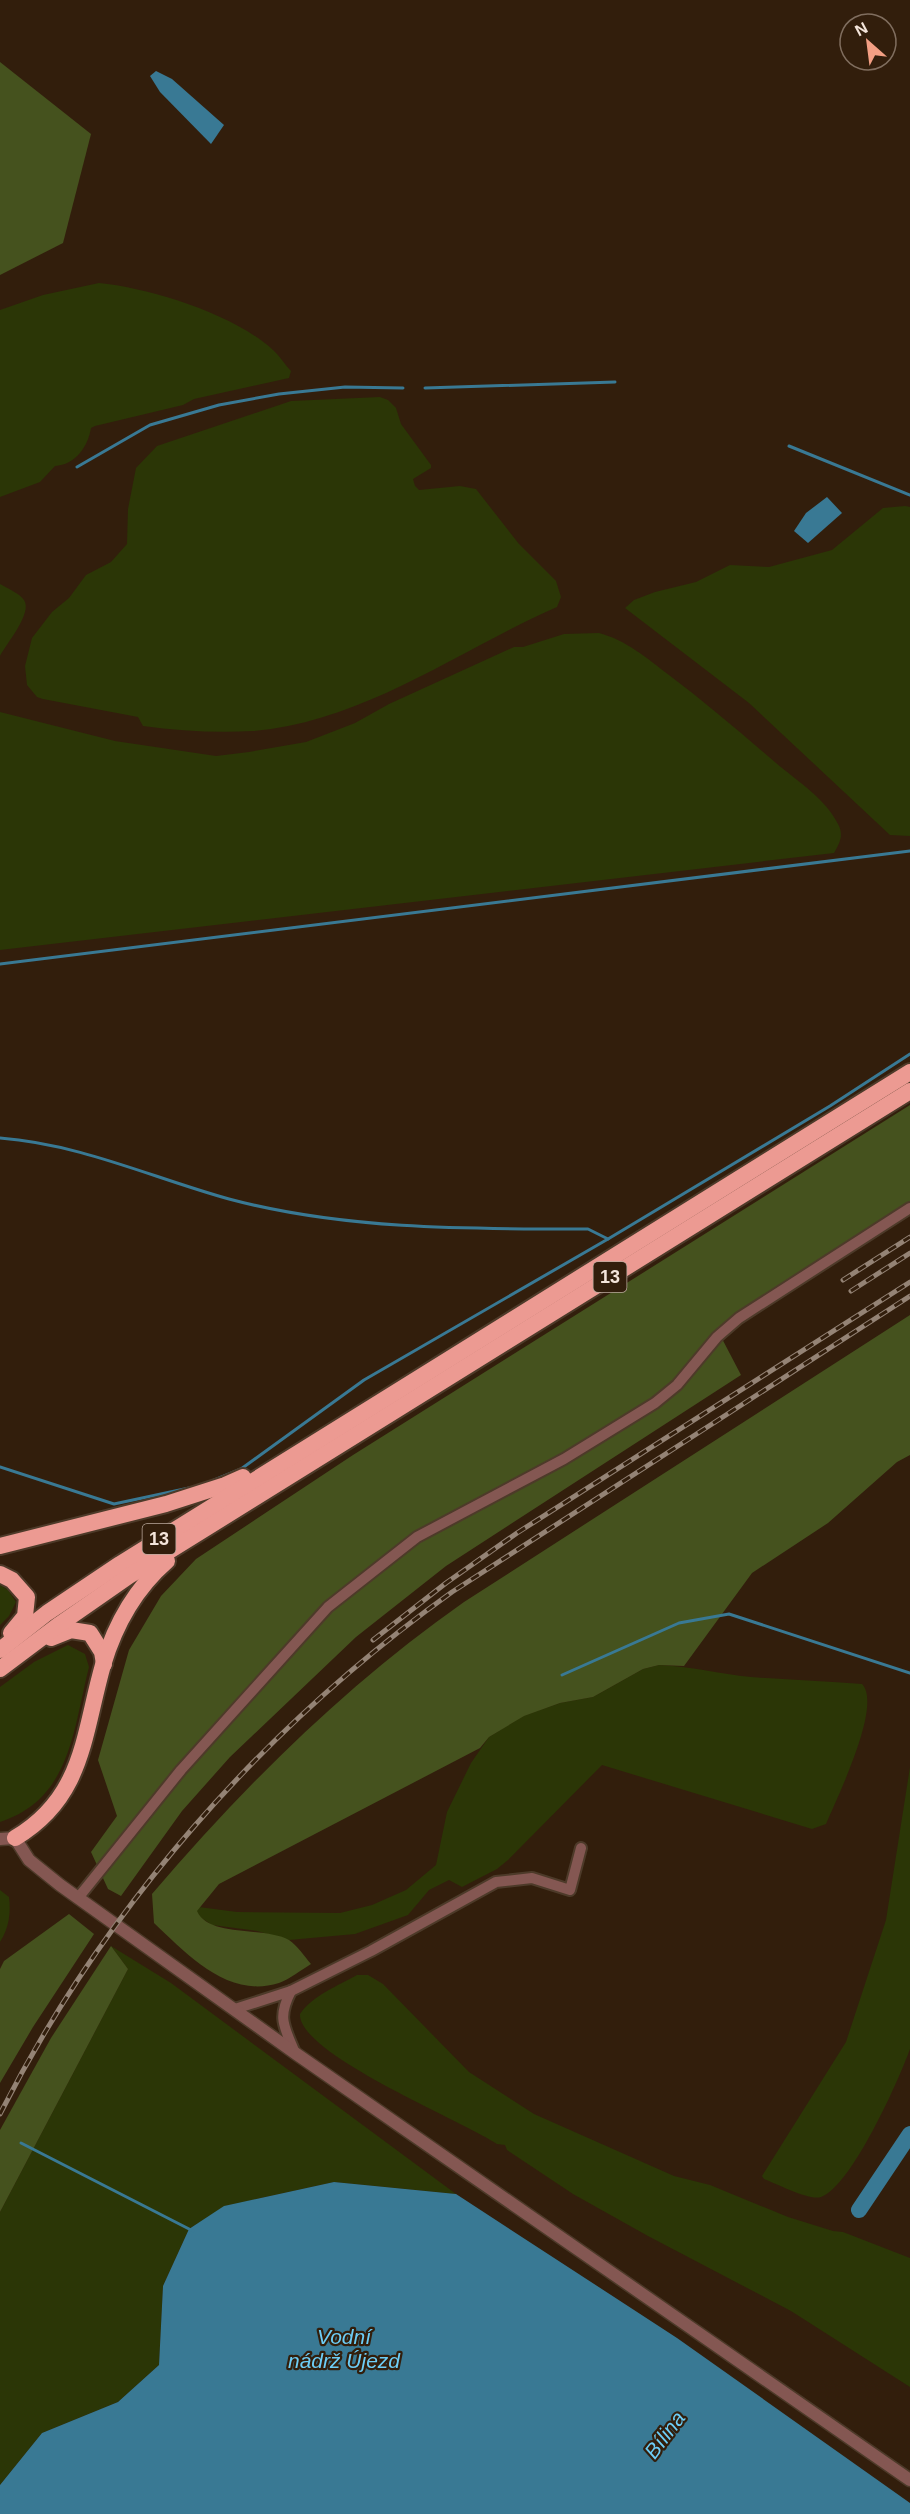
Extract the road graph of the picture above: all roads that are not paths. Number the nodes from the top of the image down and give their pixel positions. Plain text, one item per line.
1 (910, 1072) edge
2 (910, 1091) edge
3 (910, 1208) edge
4 (325, 1437) junction
5 (197, 1534) junction
6 (0, 1546) edge
7 (0, 1574) edge
8 (0, 1644) edge
9 (0, 1650) edge
10 (104, 1664) junction
11 (0, 1670) edge
12 (7, 1839) edge
13 (581, 1848) dead end
14 (78, 1898) junction
15 (291, 1991) junction
16 (235, 2009) junction
17 (295, 2053) junction
18 (910, 2480) edge

1 - 4 highway, 13
2 - 5 highway, 13
3 - 14 street
4 - 6 highway
4 - 9 highway, 13
5 - 10 highway
5 - 11 highway, 13
7 - 8 highway
10 - 11 highway
10 - 12 highway
12 - 14 street
13 - 15 street
14 - 16 street
15 - 16 street
15 - 17 street
16 - 17 street
17 - 18 street

